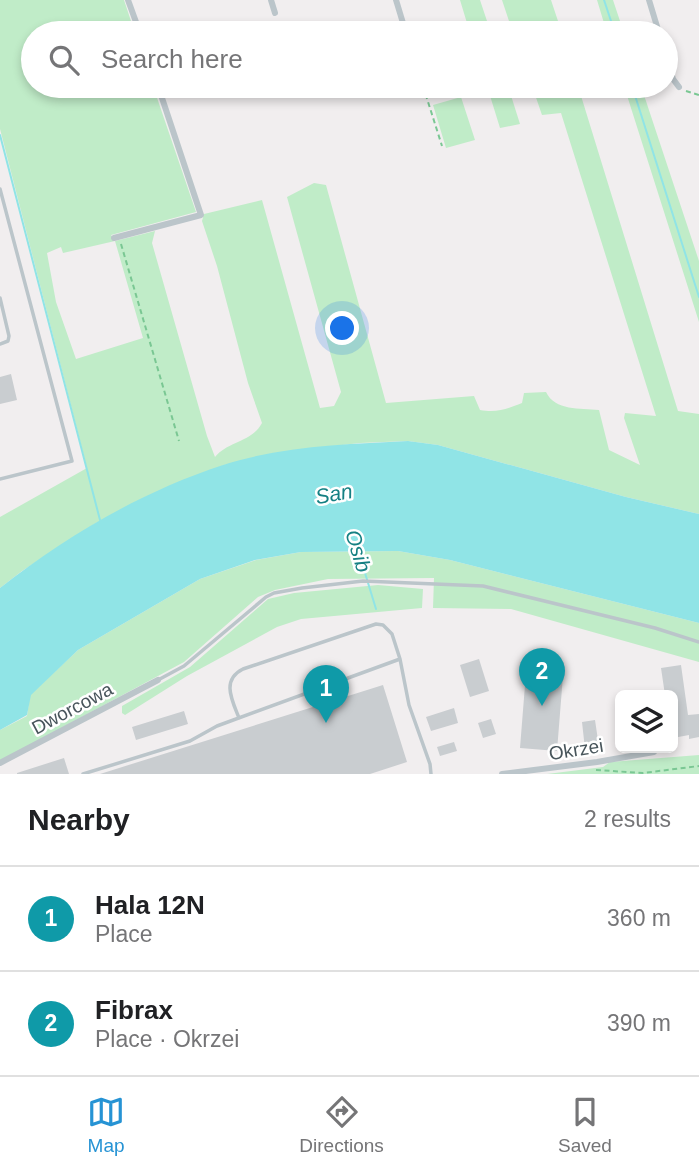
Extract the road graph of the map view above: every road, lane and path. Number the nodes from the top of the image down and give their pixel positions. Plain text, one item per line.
1 (128, 0) edge
2 (271, 0) edge
3 (396, 0) edge
4 (649, 0) edge
5 (275, 13) dead end
6 (136, 21) edge
7 (402, 21) edge
8 (655, 21) edge
9 (679, 87) edge
10 (699, 94) edge
11 (162, 98) edge
12 (427, 98) edge
13 (442, 146) dead end
14 (0, 189) edge
15 (116, 237) joint
16 (0, 298) edge
17 (0, 345) edge
18 (179, 441) dead end
19 (0, 479) edge
20 (699, 642) edge
21 (400, 659) junction
22 (158, 680) joint
23 (239, 718) junction
24 (648, 753) edge
25 (0, 764) edge
26 (699, 766) edge
27 (594, 770) dead end
28 (83, 774) edge
29 (431, 774) edge
30 (502, 774) edge

1 - 6 street
2 - 5 street
3 - 7 street
4 - 8 street
9 - 10 path
11 - 15 street
12 - 13 path
14 - 19 lane
15 - 18 path
16 - 17 lane
20 - 22 lane
21 - 23 lane
21 - 23 lane
21 - 29 lane
22 - 25 street, Dworcowa
23 - 28 lane
24 - 30 street, Okrzei
26 - 27 path

